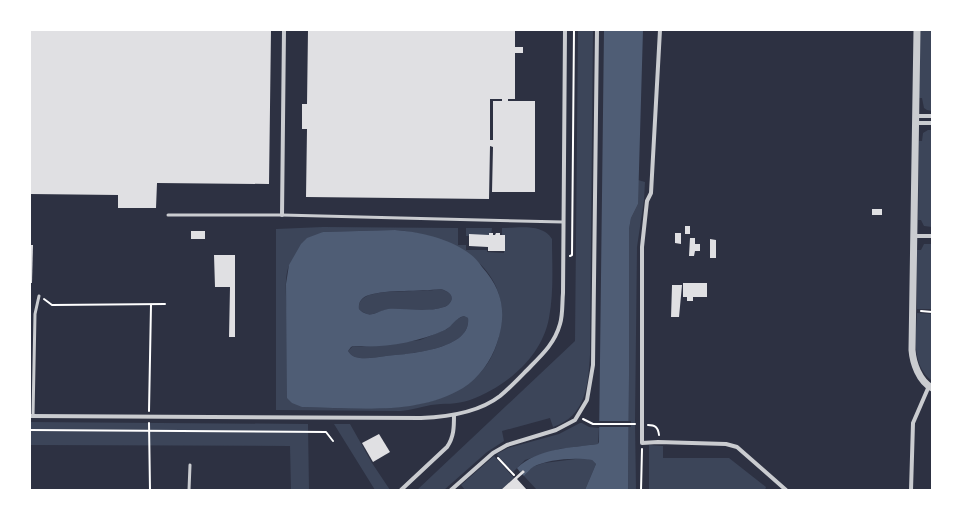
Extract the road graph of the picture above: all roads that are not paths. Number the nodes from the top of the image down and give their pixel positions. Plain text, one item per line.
1 (284, 30) edge
2 (565, 30) edge
3 (597, 30) edge
4 (660, 30) edge
5 (917, 30) edge
6 (932, 116) edge
7 (915, 119) junction
8 (932, 123) edge
9 (168, 215) dead end
10 (282, 215) junction
11 (563, 222) junction
12 (913, 236) junction
13 (932, 236) edge
14 (39, 296) road end
15 (30, 349) edge
16 (34, 349) junction
17 (32, 379) edge
18 (930, 387) edge
19 (454, 415) junction
20 (31, 416) edge
21 (190, 465) dead end
22 (189, 490) edge
23 (401, 490) edge
24 (451, 490) edge
25 (786, 490) edge
26 (911, 490) edge

1 - 10 street
2 - 11 street
3 - 24 street
4 - 25 street
5 - 7 street
6 - 7 street
7 - 8 street
7 - 12 street
9 - 10 lane
10 - 11 lane
11 - 19 street
12 - 13 street
12 - 18 street
14 - 16 lane
15 - 16 lane
16 - 17 lane
17 - 20 lane
18 - 26 street
19 - 20 street
19 - 23 street
21 - 22 lane

